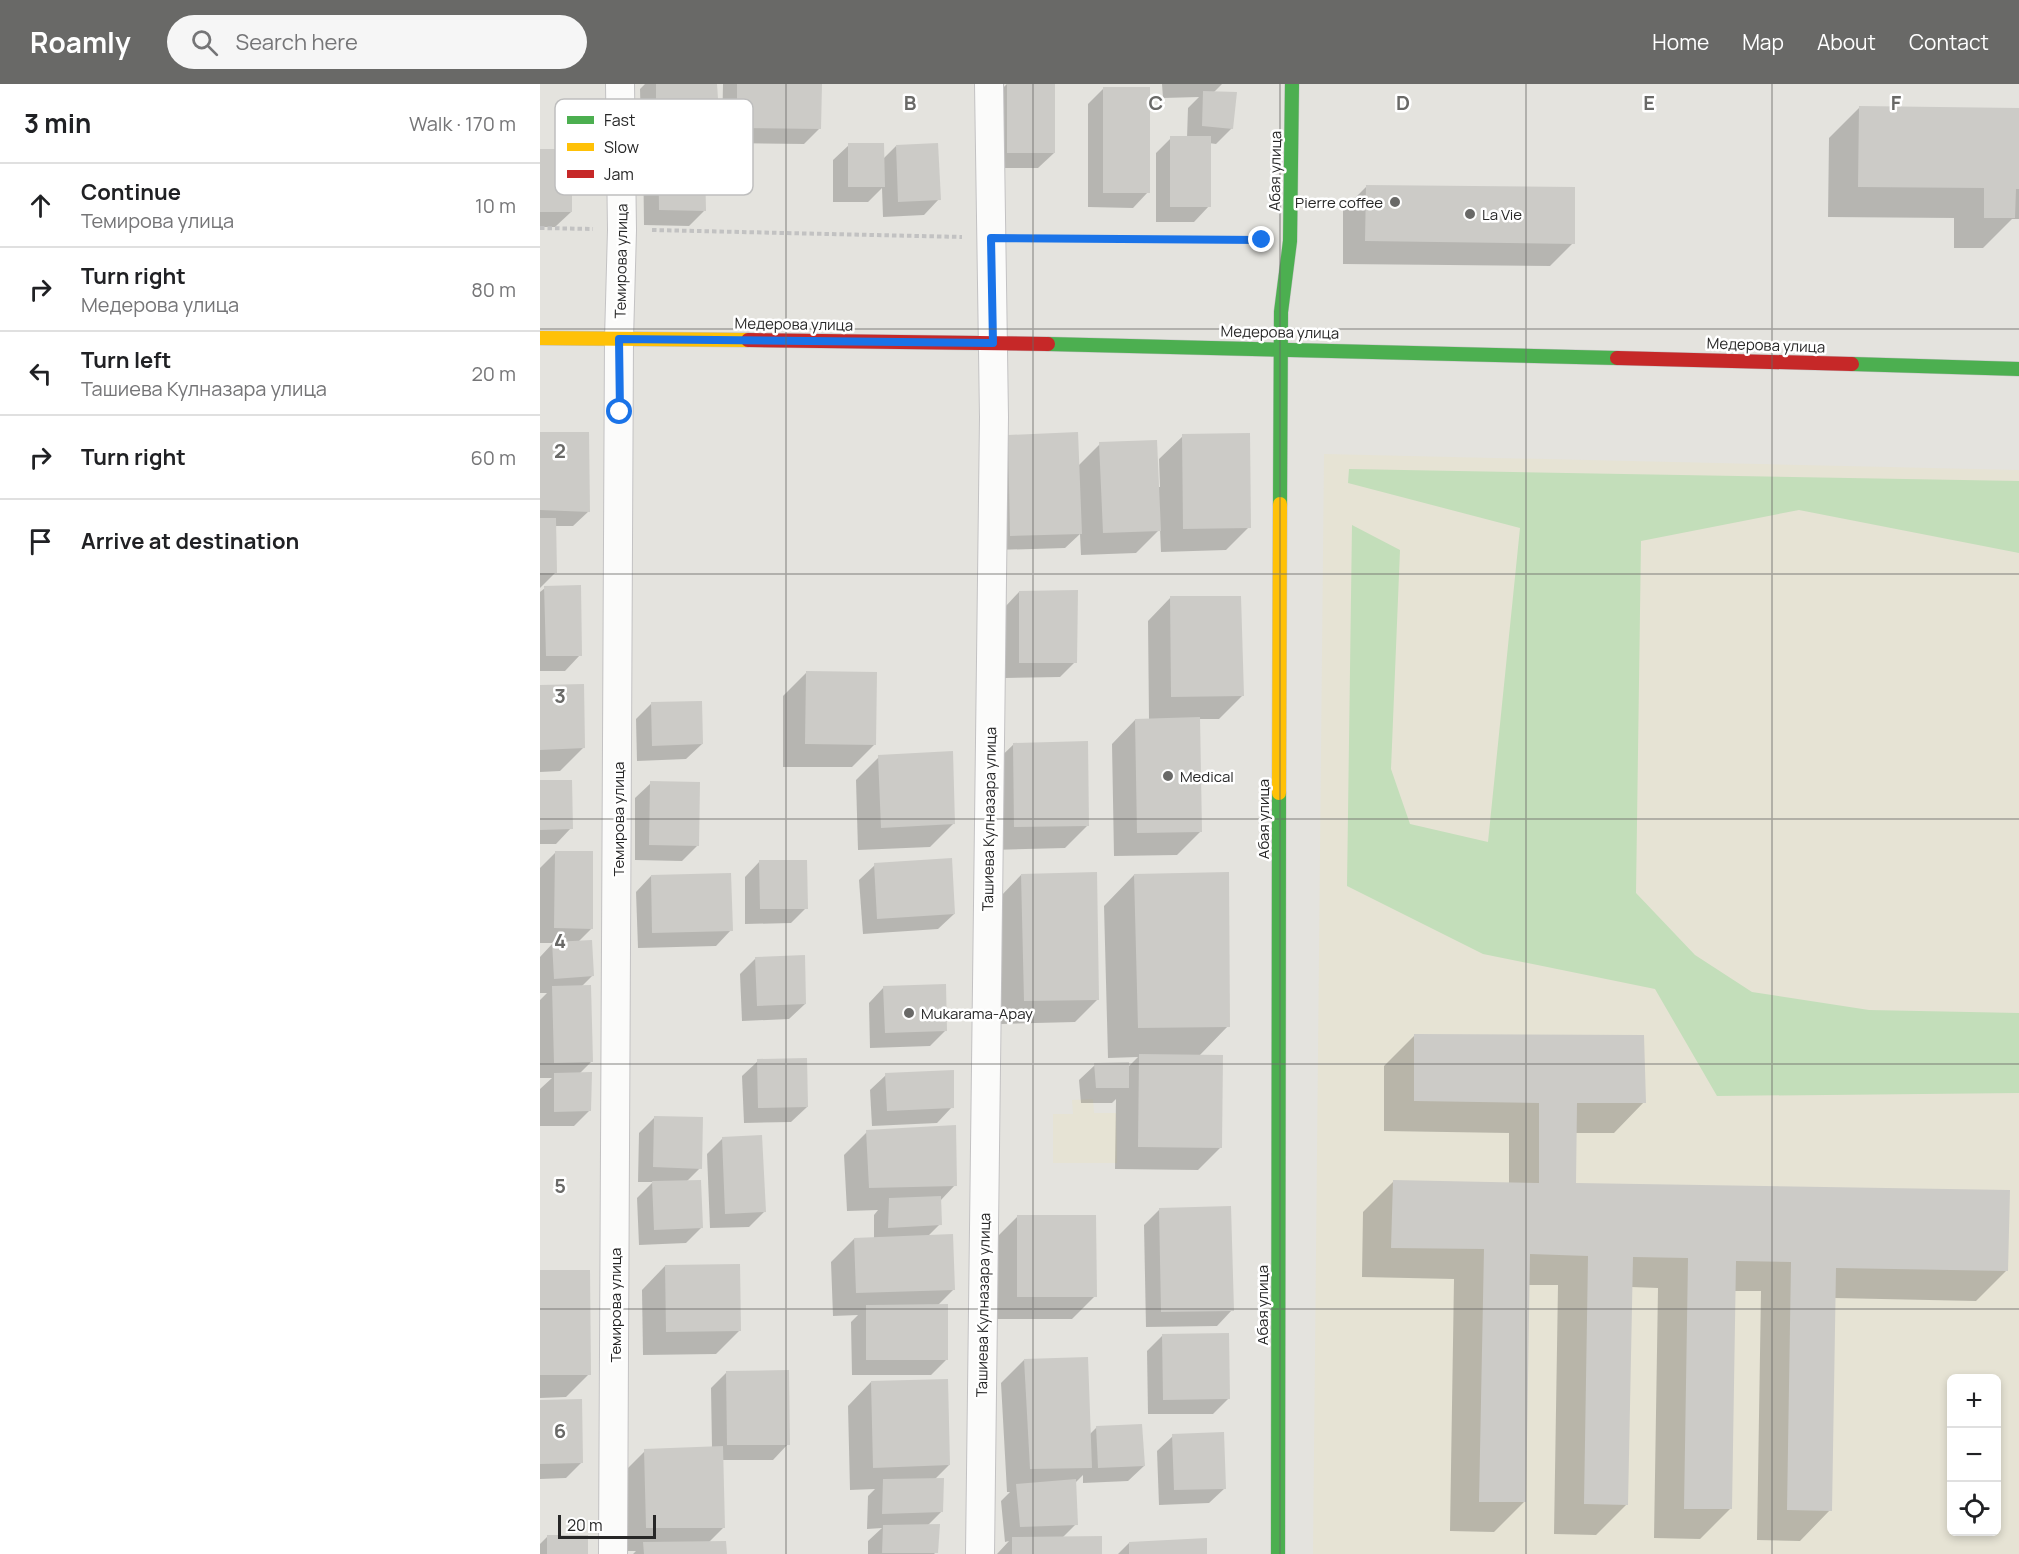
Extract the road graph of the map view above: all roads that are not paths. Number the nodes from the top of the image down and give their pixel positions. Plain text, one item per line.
1 (620, 84) edge
2 (989, 84) edge
3 (1292, 84) edge
4 (620, 99) edge
5 (622, 195) edge
6 (540, 338) edge
7 (619, 339) junction
8 (993, 343) junction
9 (1280, 348) junction
10 (2019, 369) edge
11 (614, 1554) edge
12 (980, 1554) edge
13 (1278, 1554) edge

1 - 4 street, Темирова улица
2 - 8 street, Ташиева Кулназара улица
3 - 9 main road, Абая улица
5 - 7 street, Темирова улица
6 - 7 main road, Медерова улица
7 - 8 main road, Медерова улица
7 - 11 street, Темирова улица
8 - 9 main road, Медерова улица
8 - 12 street, Ташиева Кулназара улица
9 - 10 main road, Медерова улица
9 - 13 main road, Абая улица

